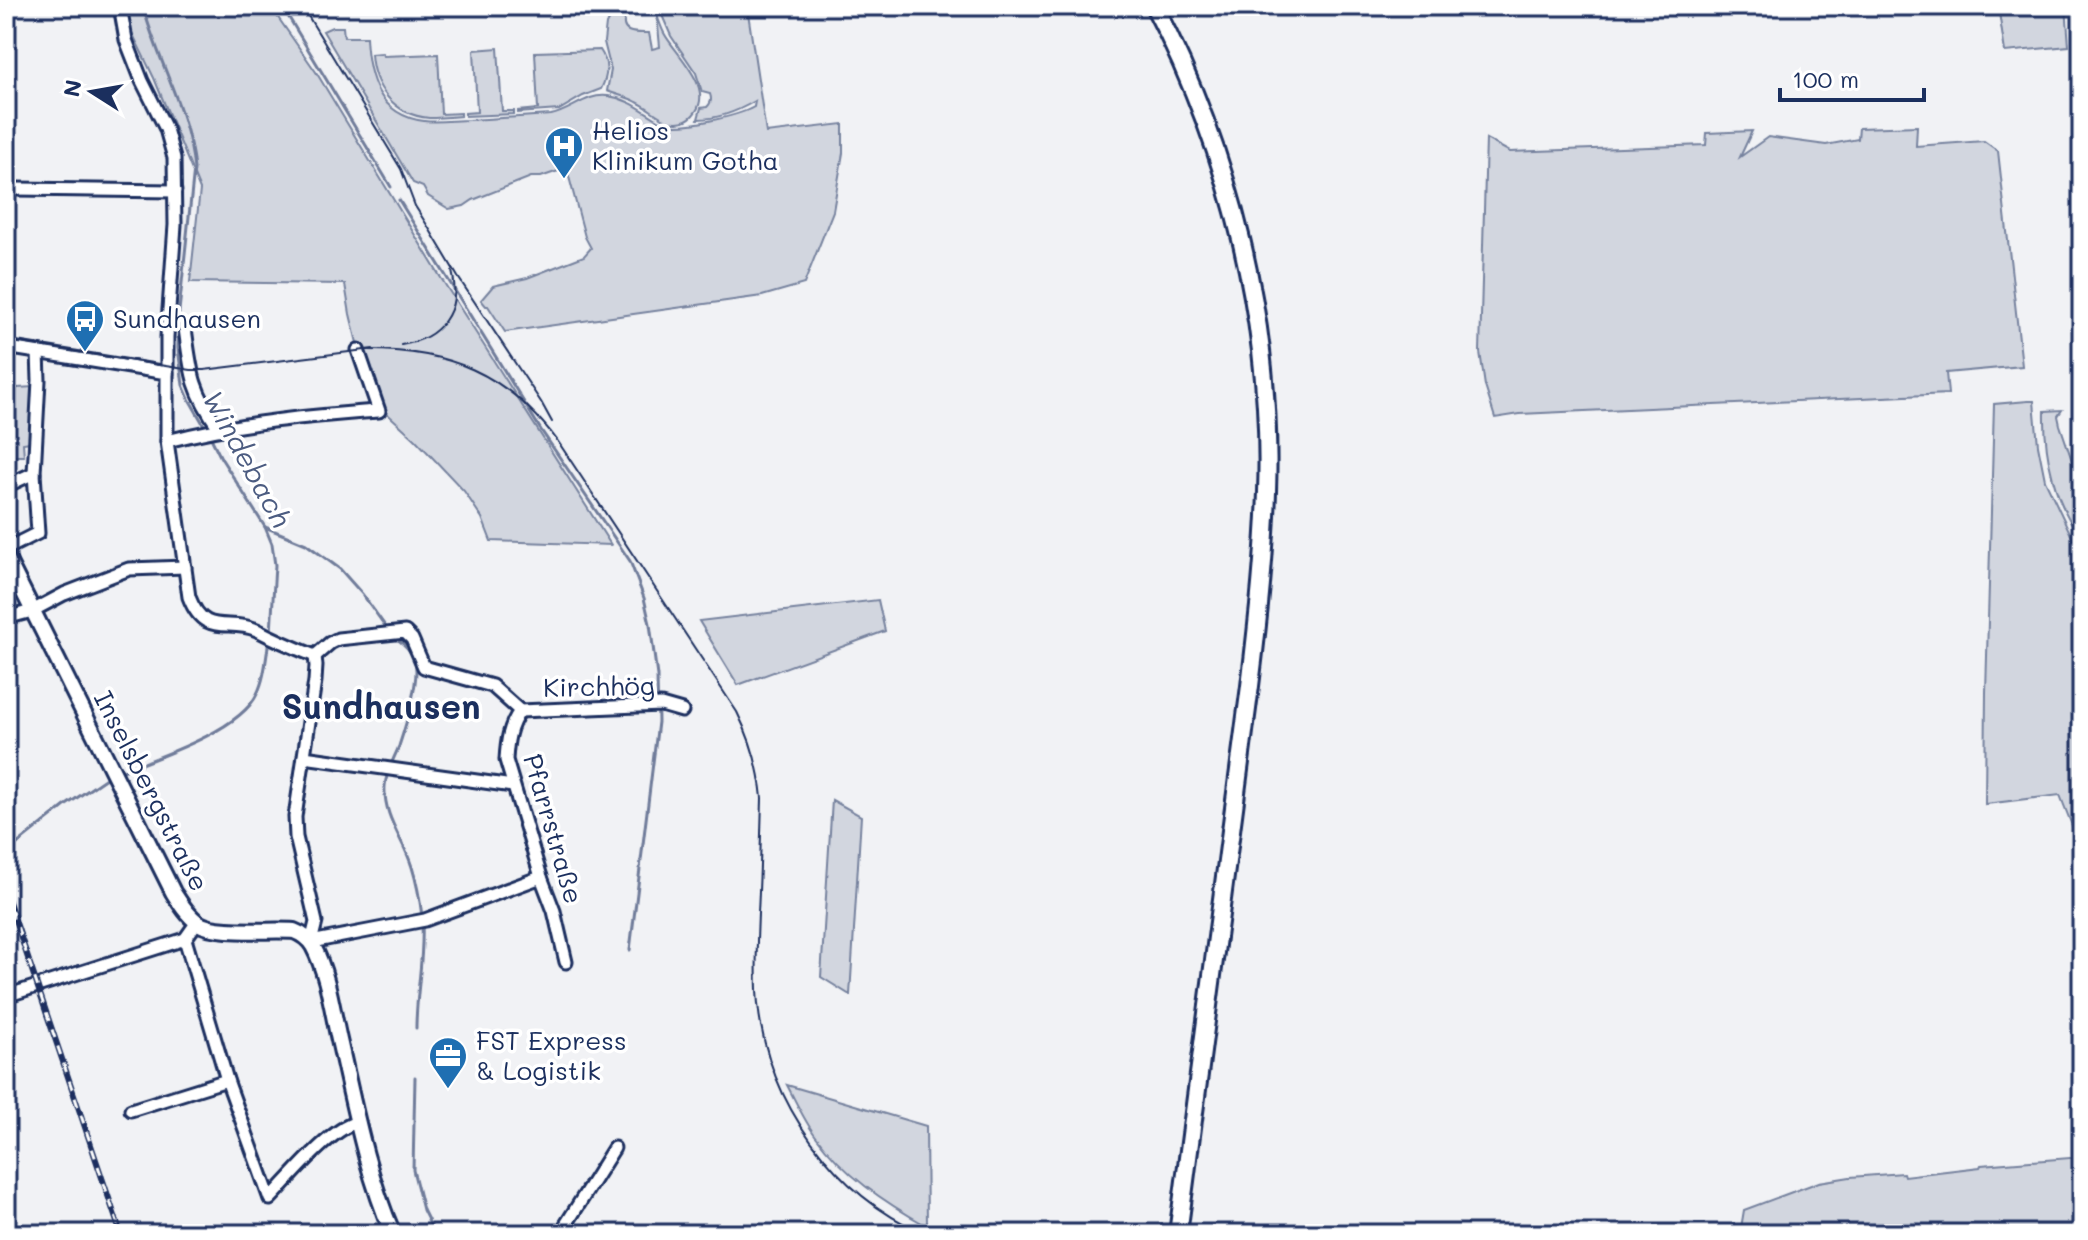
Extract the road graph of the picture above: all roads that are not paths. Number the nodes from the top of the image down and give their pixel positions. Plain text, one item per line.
1 (120, 6) edge
2 (1154, 6) edge
3 (175, 191) junction
4 (6, 193) edge
5 (185, 328) dead end
6 (6, 347) edge
7 (358, 350) dead end
8 (38, 352) junction
9 (167, 373) junction
10 (211, 430) junction
11 (167, 441) junction
12 (34, 473) junction
13 (6, 486) edge
14 (6, 549) edge
15 (6, 557) edge
16 (185, 567) junction
17 (32, 611) junction
18 (6, 618) edge
19 (315, 656) junction
20 (520, 711) junction
21 (682, 711) dead end
22 (304, 757) junction
23 (513, 786) junction
24 (541, 877) junction
25 (197, 922) junction
26 (185, 939) junction
27 (311, 942) junction
28 (566, 962) dead end
29 (6, 996) edge
30 (227, 1080) junction
31 (131, 1110) dead end
32 (357, 1122) junction
33 (614, 1148) dead end
34 (393, 1234) edge
35 (560, 1234) edge
36 (1178, 1234) edge

1 - 3 street
2 - 36 main road
3 - 4 street
3 - 9 street
5 - 10 street
6 - 8 street
7 - 10 street
8 - 9 street
8 - 12 street
9 - 11 street
10 - 11 street
11 - 16 street
12 - 13 street
12 - 14 street
15 - 17 street, Inselsbergstraße
16 - 17 street
16 - 19 street
17 - 18 street
17 - 25 street, Inselsbergstraße
19 - 20 street, Kirchhög
19 - 22 street
20 - 21 street, Kirchhög
20 - 23 street, Pfarrstraße
22 - 23 street
22 - 27 street
23 - 24 street, Pfarrstraße
24 - 27 street
24 - 28 street, Pfarrstraße
25 - 26 street
25 - 27 street, Inselsbergstraße
26 - 29 street
26 - 30 street
27 - 32 street
30 - 31 street
30 - 32 street
32 - 34 street
33 - 35 street

